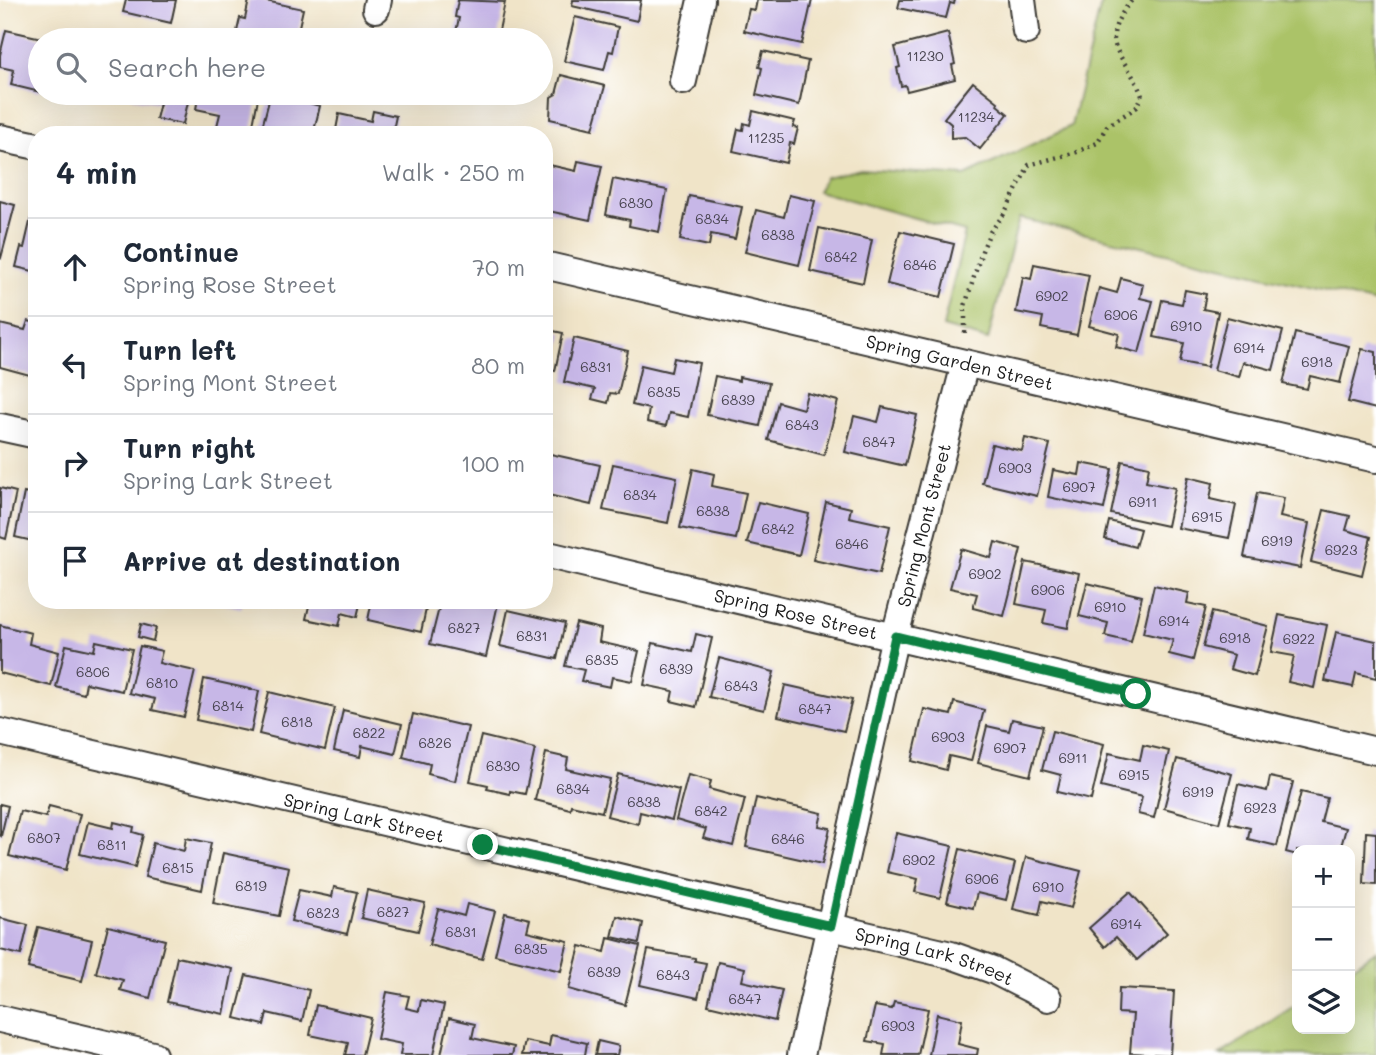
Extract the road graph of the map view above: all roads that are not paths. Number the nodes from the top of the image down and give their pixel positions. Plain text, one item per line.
1 (701, 0) edge
2 (1023, 0) edge
3 (1027, 31) dead end
4 (683, 80) dead end
5 (0, 138) edge
6 (28, 144) edge
7 (553, 267) edge
8 (965, 363) junction
9 (0, 427) edge
10 (28, 433) edge
11 (1376, 459) edge
12 (553, 556) edge
13 (895, 636) junction
14 (0, 733) edge
15 (1376, 751) edge
16 (831, 926) junction
17 (1048, 998) dead end
18 (0, 1019) edge
19 (153, 1055) edge
20 (801, 1055) edge

1 - 4 street
2 - 3 street
5 - 6 street
7 - 8 street, Spring Garden Street
8 - 11 street, Spring Garden Street
8 - 13 street, Spring Mont Street
9 - 10 street
12 - 13 street, Spring Rose Street
13 - 15 street, Spring Rose Street
13 - 16 street, Spring Mont Street
14 - 16 street, Spring Lark Street
16 - 17 street, Spring Lark Street
16 - 20 street, Spring Mont Street
18 - 19 street

